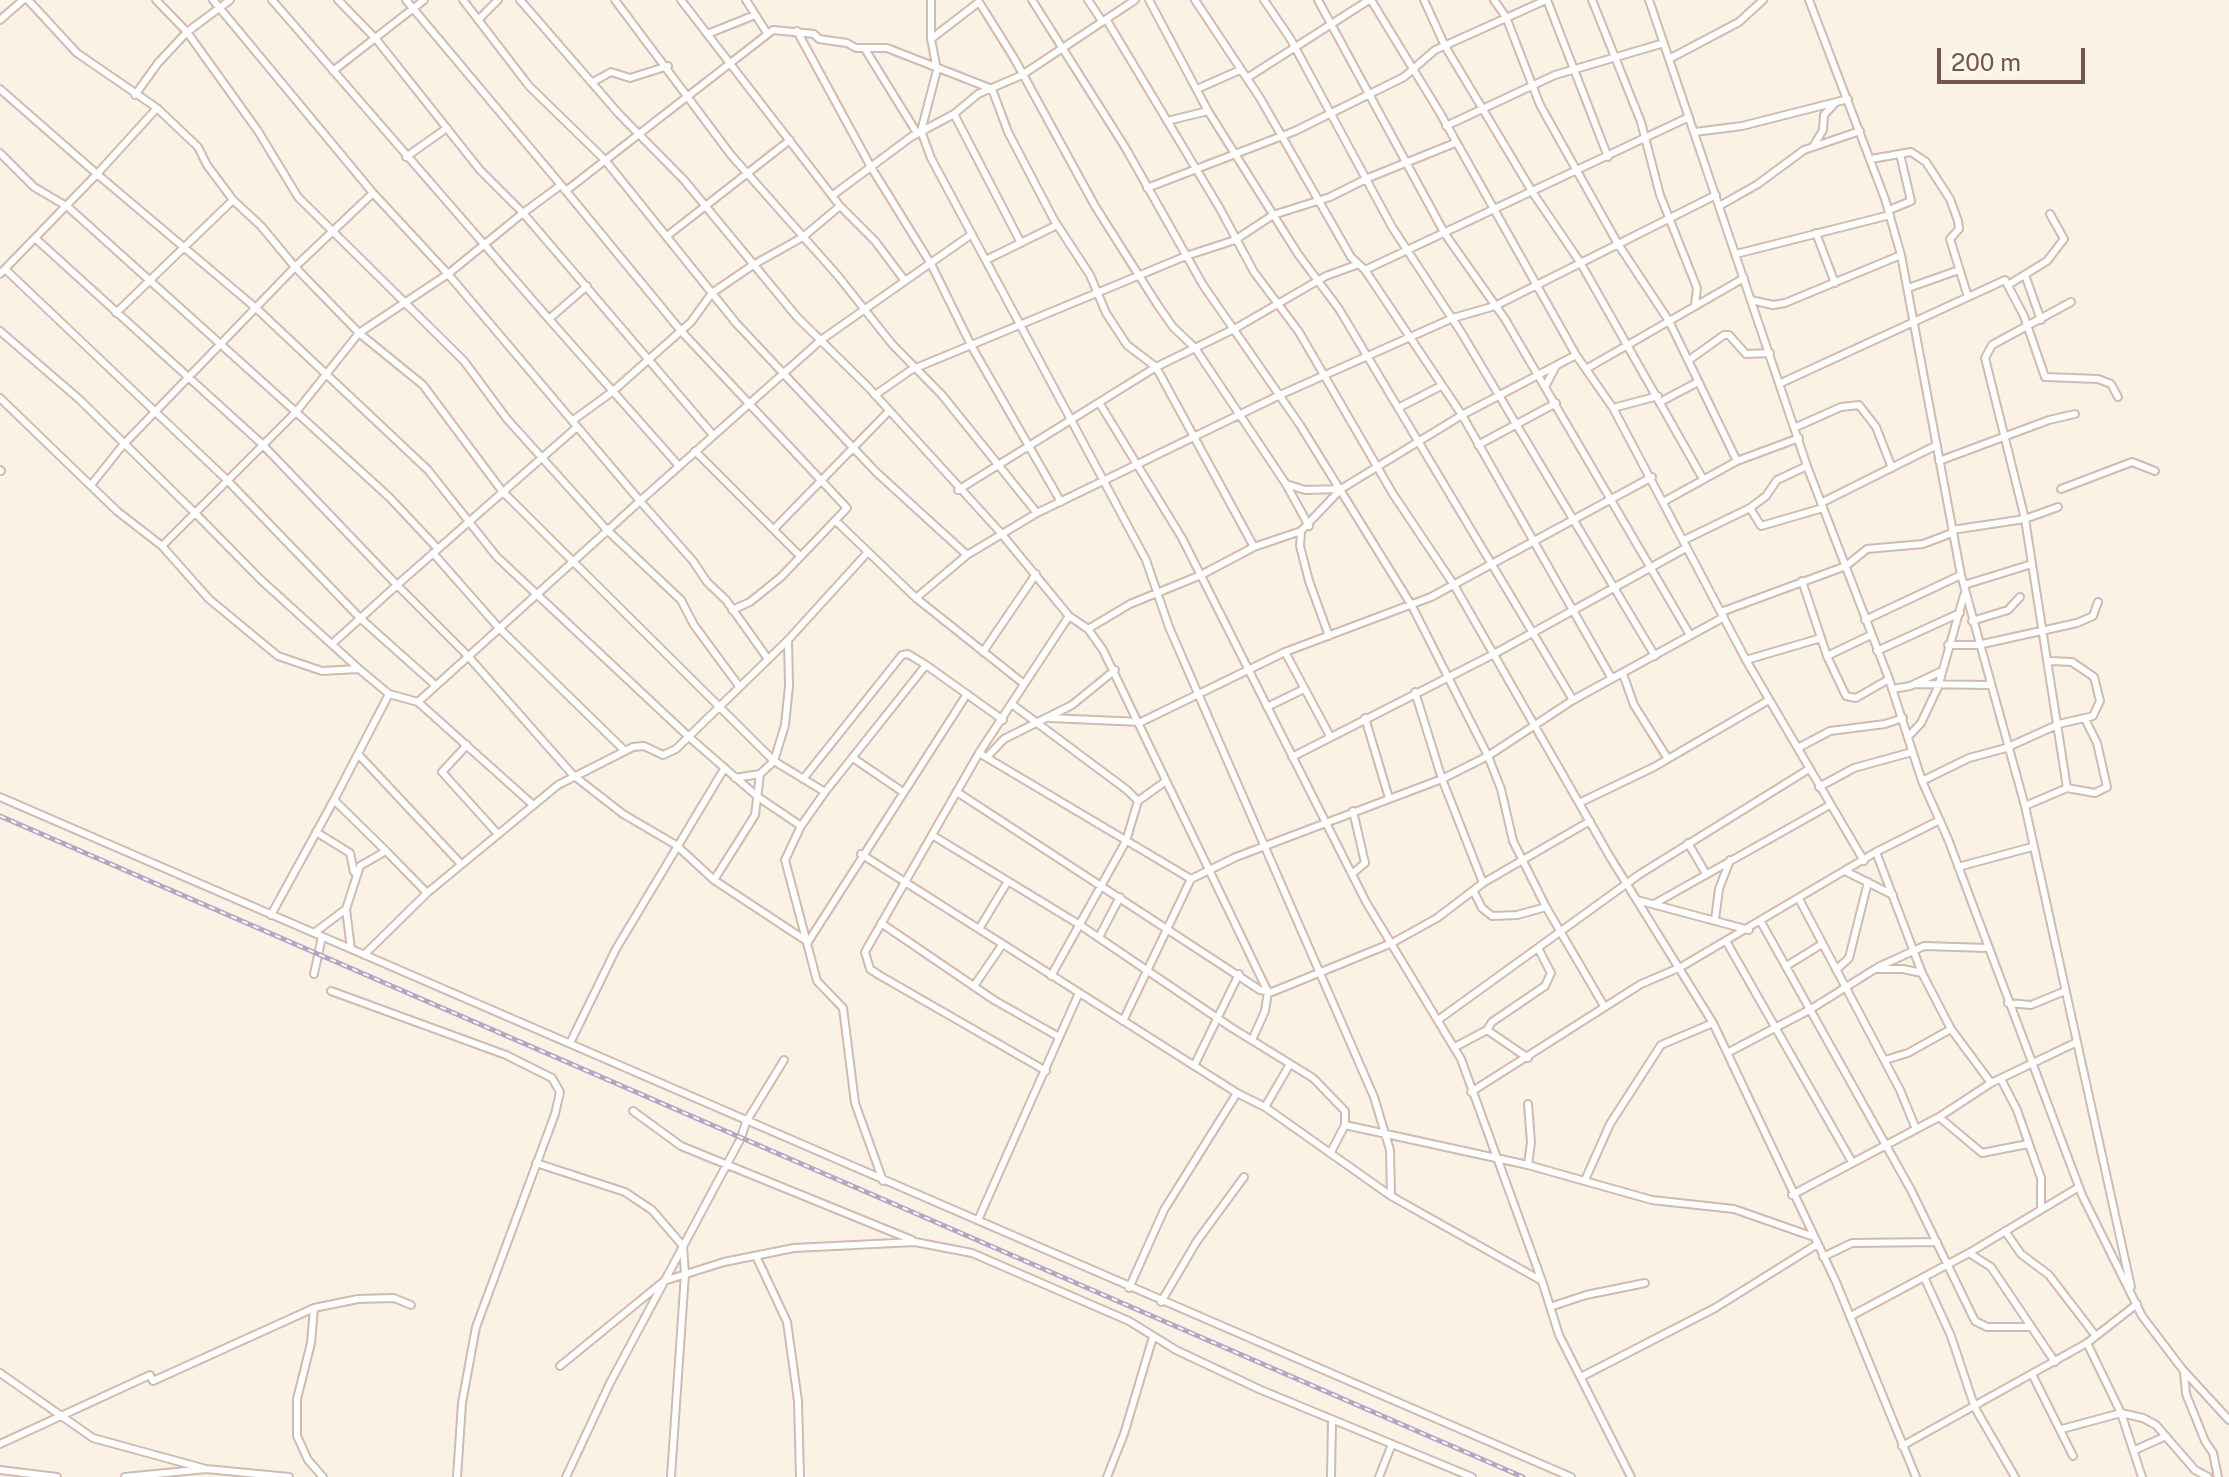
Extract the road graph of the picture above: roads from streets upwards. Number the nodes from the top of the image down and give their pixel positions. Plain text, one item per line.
1 (26, 0) edge
2 (156, 0) edge
3 (213, 0) edge
4 (230, 0) edge
5 (272, 0) edge
6 (338, 0) edge
7 (406, 0) edge
8 (424, 0) edge
9 (463, 0) edge
10 (498, 0) edge
11 (520, 0) edge
12 (615, 0) edge
13 (681, 0) edge
14 (746, 0) edge
15 (931, 0) edge
16 (1032, 0) edge
17 (1088, 0) edge
18 (1135, 0) edge
19 (1149, 0) edge
20 (1195, 0) edge
21 (1264, 0) edge
22 (1318, 0) edge
23 (1370, 0) edge
24 (1424, 0) edge
25 (1494, 0) edge
26 (1546, 0) edge
27 (1592, 0) edge
28 (1649, 0) edge
29 (1763, 0) edge
30 (1809, 0) edge
31 (980, 1) edge
32 (219, 8) junction
33 (413, 8) junction
34 (755, 15) junction
35 (1506, 17) junction
36 (0, 20) edge
37 (478, 20) junction
38 (1104, 20) junction
39 (1331, 23) junction
40 (797, 31) junction
41 (187, 32) junction
42 (710, 33) junction
43 (767, 33) junction
44 (376, 39) junction
45 (931, 39) junction
46 (1664, 43) junction
47 (1445, 46) junction
48 (865, 49) junction
49 (1061, 49) junction
50 (1295, 49) junction
51 (1616, 55) junction
52 (1669, 59) junction
53 (729, 62) junction
54 (668, 66) junction
55 (937, 70) junction
56 (1240, 70) junction
57 (1411, 70) junction
58 (1572, 70) junction
59 (333, 71) junction
60 (1022, 75) junction
61 (1247, 78) junction
62 (593, 82) junction
63 (1532, 85) junction
64 (0, 89) edge
65 (992, 89) junction
66 (1197, 89) junction
67 (135, 95) junction
68 (1370, 95) junction
69 (687, 97) junction
70 (1848, 99) junction
71 (1835, 103) junction
72 (1483, 107) junction
73 (157, 108) junction
74 (1208, 111) junction
75 (1332, 113) junction
76 (954, 114) junction
77 (1689, 117) junction
78 (1167, 121) junction
79 (1446, 126) junction
80 (447, 128) junction
81 (1860, 131) junction
82 (640, 132) junction
83 (919, 132) junction
84 (1695, 132) junction
85 (1281, 136) junction
86 (1644, 136) junction
87 (790, 140) junction
88 (1455, 143) junction
89 (1814, 145) junction
90 (0, 153) edge
91 (1237, 153) junction
92 (1900, 154) junction
93 (406, 157) junction
94 (1608, 157) junction
95 (1871, 159) junction
96 (605, 160) junction
97 (1408, 163) junction
98 (871, 167) junction
99 (1195, 168) junction
100 (1577, 172) junction
101 (97, 174) junction
102 (748, 174) junction
103 (1368, 178) junction
104 (564, 188) junction
105 (1147, 188) junction
106 (373, 193) junction
107 (1533, 193) junction
108 (833, 195) junction
109 (1716, 195) junction
110 (233, 200) junction
111 (1319, 202) junction
112 (1721, 205) junction
113 (840, 206) junction
114 (68, 207) junction
115 (705, 208) junction
116 (1494, 210) junction
117 (1890, 212) junction
118 (523, 213) junction
119 (2050, 214) dead end
120 (1273, 215) junction
121 (1669, 220) junction
122 (1057, 225) junction
123 (332, 232) junction
124 (1816, 233) junction
125 (972, 234) junction
126 (1445, 234) junction
127 (667, 236) junction
128 (803, 237) junction
129 (35, 238) junction
130 (1235, 240) junction
131 (1021, 243) junction
132 (1618, 244) junction
133 (182, 245) junction
134 (484, 246) junction
135 (1411, 250) junction
136 (1736, 254) junction
137 (1901, 255) junction
138 (1186, 256) junction
139 (986, 260) junction
140 (1580, 262) junction
141 (931, 264) junction
142 (753, 265) junction
143 (1356, 265) junction
144 (295, 267) junction
145 (1365, 270) junction
146 (1959, 270) junction
147 (2, 272) edge
148 (448, 274) junction
149 (2025, 275) junction
150 (1140, 276) junction
151 (1744, 278) junction
152 (148, 280) junction
153 (905, 281) junction
154 (1320, 281) junction
155 (1835, 283) junction
156 (1537, 284) junction
157 (2008, 285) junction
158 (587, 286) junction
159 (1697, 288) junction
160 (1908, 288) junction
161 (712, 293) junction
162 (1096, 293) junction
163 (1711, 296) junction
164 (1968, 297) junction
165 (1751, 300) junction
166 (2071, 302) dead end
167 (405, 303) junction
168 (1279, 304) junction
169 (1695, 305) junction
170 (1495, 306) junction
171 (257, 309) junction
172 (866, 309) junction
173 (116, 313) junction
174 (1453, 318) junction
175 (549, 319) junction
176 (2041, 320) junction
177 (1669, 321) junction
178 (1915, 322) junction
179 (1021, 326) junction
180 (2028, 327) junction
181 (1236, 328) junction
182 (0, 331) edge
183 (681, 331) junction
184 (359, 333) junction
185 (1409, 339) junction
186 (821, 340) junction
187 (1626, 346) junction
188 (221, 347) junction
189 (972, 347) junction
190 (1195, 348) junction
191 (1770, 353) junction
192 (1576, 355) junction
193 (1367, 357) junction
194 (649, 359) junction
195 (1689, 360) junction
196 (1556, 366) junction
197 (1156, 367) junction
198 (917, 368) junction
199 (1586, 369) junction
200 (785, 371) junction
201 (327, 375) junction
202 (1536, 376) junction
203 (190, 378) junction
204 (1324, 378) junction
205 (1698, 382) junction
206 (1781, 383) junction
207 (1441, 386) junction
208 (1545, 387) junction
209 (612, 392) junction
210 (875, 395) junction
211 (1280, 395) junction
212 (1499, 396) junction
213 (2118, 397) dead end
214 (0, 398) edge
215 (1660, 399) junction
216 (1556, 403) junction
217 (746, 404) junction
218 (1100, 404) junction
219 (1398, 408) junction
220 (1613, 408) junction
221 (889, 411) junction
222 (296, 412) junction
223 (155, 414) junction
224 (1238, 414) junction
225 (2075, 414) dead end
226 (1462, 415) junction
227 (1070, 422) junction
228 (575, 424) junction
229 (1517, 425) junction
230 (1796, 427) junction
231 (713, 435) junction
232 (1196, 435) junction
233 (2004, 437) junction
234 (1799, 438) junction
235 (1418, 440) junction
236 (262, 444) junction
237 (1029, 444) junction
238 (123, 445) junction
239 (1478, 445) junction
240 (1937, 445) junction
241 (853, 448) junction
242 (695, 451) junction
243 (543, 455) junction
244 (1737, 461) junction
245 (1939, 461) junction
246 (998, 464) junction
247 (1139, 464) junction
248 (1377, 465) junction
249 (679, 466) junction
250 (1807, 466) junction
251 (1892, 468) junction
252 (2155, 471) dead end
253 (1652, 477) junction
254 (226, 479) junction
255 (1703, 479) junction
256 (1103, 480) junction
257 (820, 482) junction
258 (1286, 484) junction
259 (91, 485) junction
260 (1341, 489) junction
261 (2061, 489) dead end
262 (958, 490) junction
263 (502, 491) junction
264 (1610, 498) junction
265 (640, 501) junction
266 (1061, 502) junction
267 (1663, 502) junction
268 (1822, 506) junction
269 (2058, 507) dead end
270 (1750, 508) junction
271 (195, 513) junction
272 (1037, 513) junction
273 (469, 519) junction
274 (2025, 519) junction
275 (1572, 520) junction
276 (837, 522) junction
277 (1309, 526) junction
278 (774, 529) junction
279 (607, 530) junction
280 (1301, 531) junction
281 (1952, 531) junction
282 (1000, 532) junction
283 (1684, 540) junction
284 (1534, 542) junction
285 (162, 546) junction
286 (1254, 547) junction
287 (1686, 548) junction
288 (436, 551) junction
289 (868, 552) junction
290 (967, 555) junction
291 (800, 556) junction
292 (573, 562) junction
293 (1493, 564) junction
294 (2032, 564) junction
295 (1846, 566) junction
296 (1652, 567) junction
297 (1036, 574) junction
298 (1201, 575) junction
299 (1961, 575) junction
300 (1802, 581) junction
301 (397, 585) junction
302 (1454, 585) junction
303 (1613, 586) junction
304 (1964, 588) junction
305 (1155, 593) junction
306 (536, 594) junction
307 (2020, 597) dead end
308 (916, 598) junction
309 (2098, 602) dead end
310 (1412, 606) junction
311 (1572, 608) junction
312 (732, 610) junction
313 (1960, 613) junction
314 (1722, 614) junction
315 (1069, 616) junction
316 (360, 618) junction
317 (1865, 620) junction
318 (1972, 621) junction
319 (498, 627) junction
320 (2043, 628) junction
321 (1088, 629) junction
322 (1532, 631) junction
323 (1690, 635) junction
324 (1871, 635) junction
325 (1329, 636) junction
326 (1821, 638) junction
327 (788, 640) junction
328 (332, 644) junction
329 (1948, 645) junction
330 (1978, 645) junction
331 (1877, 651) junction
332 (983, 652) junction
333 (1285, 652) junction
334 (1494, 654) junction
335 (467, 655) junction
336 (1655, 656) junction
337 (1827, 656) junction
338 (768, 659) junction
339 (1746, 660) junction
340 (2050, 661) junction
341 (926, 665) junction
342 (359, 669) junction
343 (1247, 669) junction
344 (1115, 670) junction
345 (1942, 671) junction
346 (1449, 674) junction
347 (1623, 674) junction
348 (1612, 679) junction
349 (1889, 679) junction
350 (434, 684) junction
351 (1024, 684) junction
352 (1915, 684) junction
353 (1989, 685) junction
354 (739, 686) junction
355 (1938, 687) junction
356 (1304, 689) junction
357 (1892, 689) junction
358 (1199, 691) junction
359 (1415, 692) junction
360 (389, 694) junction
361 (967, 694) junction
362 (1573, 700) junction
363 (1769, 700) junction
364 (418, 702) junction
365 (1013, 705) junction
366 (721, 706) junction
367 (1267, 707) junction
368 (1050, 718) junction
369 (1365, 718) junction
370 (1903, 718) junction
371 (1003, 720) junction
372 (2086, 721) junction
373 (1141, 722) junction
374 (2059, 724) junction
375 (1036, 725) junction
376 (1534, 726) junction
377 (1330, 736) junction
378 (689, 737) junction
379 (1908, 737) junction
380 (467, 745) junction
381 (1798, 748) junction
382 (2006, 748) junction
383 (624, 750) junction
384 (1912, 752) junction
385 (979, 753) junction
386 (358, 754) junction
387 (1488, 756) junction
388 (987, 757) junction
389 (1292, 757) junction
390 (853, 758) junction
391 (1668, 759) junction
392 (774, 761) junction
393 (724, 769) junction
394 (1809, 769) junction
395 (760, 774) junction
396 (573, 775) junction
397 (735, 778) junction
398 (803, 779) junction
399 (1442, 779) junction
400 (1166, 781) junction
401 (1922, 781) junction
402 (1819, 787) junction
403 (2067, 788) junction
404 (825, 792) junction
405 (903, 792) junction
406 (957, 792) junction
407 (0, 797) edge
408 (758, 797) junction
409 (1389, 798) junction
410 (334, 800) junction
411 (1138, 801) junction
412 (1579, 803) junction
413 (532, 804) junction
414 (1830, 805) junction
415 (2025, 806) junction
416 (1353, 811) junction
417 (1940, 820) junction
418 (1590, 821) junction
419 (1325, 823) junction
420 (801, 826) junction
421 (316, 832) junction
422 (497, 833) junction
423 (932, 835) junction
424 (1126, 841) junction
425 (1688, 843) junction
426 (676, 845) junction
427 (1264, 847) junction
428 (2032, 847) junction
429 (386, 851) junction
430 (1876, 852) junction
431 (861, 854) junction
432 (1523, 859) junction
433 (1730, 860) junction
434 (1864, 861) junction
435 (461, 864) junction
436 (1958, 867) junction
437 (1207, 869) junction
438 (1705, 872) junction
439 (1847, 872) junction
440 (1352, 874) junction
441 (354, 876) junction
442 (1191, 879) junction
443 (714, 880) junction
444 (904, 881) junction
445 (1008, 881) junction
446 (1868, 882) junction
447 (1483, 883) junction
448 (1628, 884) junction
449 (1102, 885) junction
450 (1474, 892) junction
451 (427, 893) junction
452 (1893, 895) junction
453 (1120, 897) junction
454 (1799, 899) junction
455 (1637, 900) junction
456 (1654, 904) junction
457 (1546, 907) junction
458 (346, 909) junction
459 (271, 915) junction
460 (1715, 920) junction
461 (1761, 922) junction
462 (881, 923) junction
463 (1080, 925) junction
464 (1169, 928) junction
465 (979, 929) junction
466 (1749, 930) junction
467 (1561, 932) junction
468 (314, 933) junction
469 (322, 937) junction
470 (1099, 937) junction
471 (1726, 941) junction
472 (808, 942) junction
473 (1392, 943) junction
474 (1822, 944) junction
475 (1002, 945) junction
476 (1988, 948) junction
477 (351, 949) junction
478 (1539, 950) junction
479 (1913, 951) junction
480 (364, 955) junction
481 (1788, 965) junction
482 (1681, 967) junction
483 (1875, 969) junction
484 (1149, 970) junction
485 (1836, 970) junction
486 (1922, 973) junction
487 (314, 974) dead end
488 (1239, 974) junction
489 (1318, 974) junction
490 (1051, 976) junction
491 (974, 986) junction
492 (1844, 989) junction
493 (331, 991) dead end
494 (2065, 991) junction
495 (1268, 992) junction
496 (1079, 993) junction
497 (2008, 1003) junction
498 (1604, 1006) junction
499 (1811, 1009) junction
500 (1217, 1018) junction
501 (1438, 1020) junction
502 (1123, 1021) junction
503 (1713, 1023) junction
504 (1775, 1027) junction
505 (1951, 1029) junction
506 (1487, 1030) junction
507 (1059, 1037) junction
508 (1252, 1040) junction
509 (571, 1041) junction
510 (2077, 1042) junction
511 (1455, 1047) junction
512 (1729, 1052) junction
513 (1528, 1058) junction
514 (784, 1060) dead end
515 (1885, 1060) junction
516 (1290, 1064) junction
517 (1194, 1066) junction
518 (2031, 1066) junction
519 (1046, 1071) junction
520 (2001, 1079) junction
521 (1991, 1083) junction
522 (1471, 1092) junction
523 (1237, 1093) junction
524 (1528, 1104) dead end
525 (1265, 1107) junction
526 (633, 1111) dead end
527 (1939, 1117) junction
528 (746, 1122) junction
529 (1345, 1125) junction
530 (1916, 1129) junction
531 (1386, 1135) junction
532 (2028, 1144) junction
533 (1886, 1145) junction
534 (1331, 1152) junction
535 (1495, 1158) junction
536 (1852, 1162) junction
537 (536, 1163) junction
538 (727, 1164) junction
539 (1528, 1165) junction
540 (1244, 1177) dead end
541 (1585, 1180) junction
542 (883, 1181) junction
543 (2079, 1187) junction
544 (1792, 1195) junction
545 (1391, 1196) junction
546 (2041, 1206) junction
547 (978, 1220) junction
548 (2005, 1231) junction
549 (1811, 1236) junction
550 (915, 1242) junction
551 (1937, 1242) junction
552 (1816, 1245) junction
553 (683, 1246) junction
554 (1969, 1253) junction
555 (756, 1256) junction
556 (1823, 1257) junction
557 (1947, 1263) junction
558 (685, 1274) junction
559 (1924, 1277) junction
560 (664, 1281) junction
561 (1542, 1281) junction
562 (1645, 1283) dead end
563 (1129, 1288) junction
564 (2133, 1295) junction
565 (1161, 1302) junction
566 (2137, 1304) junction
567 (411, 1305) dead end
568 (1550, 1307) junction
569 (314, 1308) junction
570 (2127, 1314) junction
571 (1851, 1316) junction
572 (2142, 1316) junction
573 (2031, 1327) junction
574 (2095, 1335) junction
575 (1153, 1337) junction
576 (2087, 1343) junction
577 (2055, 1362) junction
578 (560, 1366) dead end
579 (2183, 1370) junction
580 (0, 1373) edge
581 (2032, 1374) junction
582 (1581, 1377) junction
583 (1975, 1408) junction
584 (2121, 1413) junction
585 (60, 1417) junction
586 (1332, 1420) junction
587 (2229, 1420) edge
588 (2062, 1429) junction
589 (2166, 1436) junction
590 (0, 1444) edge
591 (1392, 1444) junction
592 (1902, 1446) junction
593 (2135, 1450) junction
594 (2073, 1456) dead end
595 (206, 1469) junction
596 (0, 1470) edge
597 (182, 1474) edge
598 (45, 1475) edge
599 (238, 1475) edge
600 (138, 1476) edge
601 (57, 1477) edge
602 (125, 1477) edge
603 (285, 1477) edge
604 (323, 1477) edge
605 (457, 1477) edge
606 (566, 1477) edge
607 (671, 1477) edge
608 (800, 1477) edge
609 (1107, 1477) edge
610 (1331, 1477) edge
611 (1379, 1477) edge
612 (1472, 1477) edge
613 (1571, 1477) edge
614 (1631, 1477) edge
615 (1916, 1477) edge
616 (2015, 1477) edge
617 (2142, 1477) edge
618 (2208, 1477) edge
619 (2218, 1477) edge

1 - 36 street
1 - 67 street
2 - 41 street
3 - 32 street
4 - 32 street
5 - 59 street
6 - 44 street
7 - 33 street
8 - 33 street
9 - 37 street
10 - 37 street
11 - 62 street
12 - 54 street
13 - 42 street
14 - 34 street
15 - 45 street
16 - 49 street
17 - 38 street
18 - 38 street
19 - 66 street
20 - 56 street
21 - 50 street
22 - 39 street
23 - 39 street
23 - 57 street
24 - 47 street
25 - 35 street
26 - 35 street
26 - 58 street
27 - 51 street
28 - 46 street
29 - 52 street
30 - 70 street
31 - 45 street
31 - 60 street
32 - 41 street
32 - 106 street
33 - 44 street
33 - 104 street
34 - 42 street
34 - 43 street
35 - 47 street
35 - 63 street
37 - 96 street
38 - 49 street
38 - 78 street
39 - 50 street
39 - 68 street
40 - 43 street
40 - 48 street
40 - 98 street
41 - 67 street
41 - 123 street
42 - 53 street
43 - 53 street
44 - 59 street
44 - 80 street
45 - 55 street
46 - 51 street
46 - 52 street
47 - 57 street
47 - 72 street
48 - 55 street
48 - 83 street
49 - 60 street
49 - 105 street
50 - 61 street
50 - 75 street
51 - 58 street
51 - 86 street
52 - 77 street
53 - 69 street
53 - 87 street
54 - 62 street
54 - 69 street
55 - 65 street
55 - 83 street
56 - 61 street
56 - 66 street
57 - 68 street
57 - 79 street
58 - 63 street
58 - 94 street
59 - 93 street
60 - 65 street
60 - 150 street
61 - 85 street
62 - 82 street
63 - 72 street
63 - 100 street
64 - 101 street
65 - 76 street
65 - 122 street
66 - 74 street
67 - 73 street
68 - 75 street
68 - 97 street
69 - 82 street
69 - 102 street
70 - 71 street
70 - 81 street
71 - 84 street
71 - 89 street
72 - 79 street
72 - 107 street
73 - 101 street
73 - 110 street
74 - 78 street
74 - 91 street
75 - 85 street
75 - 103 street
76 - 83 street
76 - 131 street
77 - 84 street
77 - 86 street
78 - 99 street
79 - 88 street
80 - 93 street
80 - 118 street
81 - 89 street
81 - 95 street
82 - 96 street
82 - 115 street
83 - 98 street
83 - 125 street
84 - 109 street
85 - 91 street
85 - 111 street
86 - 94 street
86 - 121 street
87 - 102 street
87 - 108 street
88 - 97 street
88 - 116 street
89 - 112 street
90 - 114 street
91 - 99 street
91 - 120 street
92 - 95 street
92 - 117 street
92 - 146 street
93 - 134 street
94 - 100 street
95 - 117 street
96 - 104 street
96 - 127 street
97 - 103 street
97 - 126 street
98 - 108 street
98 - 141 street
99 - 105 street
99 - 130 street
100 - 107 street
100 - 132 street
101 - 114 street
101 - 133 street
102 - 115 street
102 - 128 street
103 - 111 street
103 - 135 street
104 - 118 street
104 - 183 street
105 - 138 street
106 - 123 street
106 - 148 street
107 - 116 street
107 - 140 street
108 - 113 street
109 - 112 street
109 - 121 street
110 - 133 street
110 - 144 street
111 - 120 street
111 - 143 street
112 - 136 street
113 - 128 street
113 - 153 street
114 - 129 street
114 - 152 street
115 - 127 street
115 - 142 street
116 - 126 street
116 - 156 street
117 - 124 street
117 - 137 street
118 - 134 street
118 - 158 street
119 - 149 street
120 - 130 street
120 - 154 street
121 - 132 street
121 - 159 street
122 - 131 street
122 - 162 street
123 - 144 street
123 - 167 street
124 - 136 street
124 - 155 street
125 - 139 street
125 - 141 street
126 - 135 street
126 - 170 street
127 - 161 street
128 - 142 street
128 - 172 street
129 - 147 street
129 - 173 street
130 - 138 street
130 - 168 street
131 - 139 street
132 - 140 street
132 - 177 street
133 - 152 street
133 - 171 street
134 - 148 street
134 - 175 street
135 - 145 street
135 - 174 street
136 - 151 street
137 - 155 street
137 - 160 street
138 - 150 street
138 - 181 street
139 - 179 street
140 - 156 street
140 - 187 street
141 - 153 street
141 - 189 street
142 - 161 street
142 - 186 street
143 - 145 street
143 - 154 street
144 - 171 street
144 - 184 street
145 - 185 street
146 - 160 street
146 - 164 street
147 - 223 street
148 - 167 street
148 - 228 street
149 - 157 street
149 - 176 street
150 - 162 street
150 - 190 street
151 - 163 street
151 - 165 street
152 - 173 street
152 - 188 street
153 - 172 street
154 - 168 street
154 - 193 street
155 - 165 street
156 - 170 street
156 - 192 street
157 - 164 street
157 - 180 street
158 - 175 street
158 - 194 street
159 - 163 street
159 - 169 street
160 - 178 street
161 - 183 street
161 - 200 street
162 - 179 street
162 - 197 street
163 - 169 street
164 - 178 street
165 - 191 street
166 - 176 street
167 - 184 street
167 - 243 street
168 - 181 street
168 - 204 street
169 - 177 street
170 - 174 street
170 - 202 street
171 - 188 street
171 - 201 street
172 - 186 street
172 - 198 street
173 - 203 street
174 - 185 street
174 - 212 street
175 - 209 street
176 - 180 street
177 - 187 street
177 - 195 street
178 - 206 street
178 - 240 street
179 - 189 street
179 - 227 street
180 - 213 street
180 - 233 street
181 - 190 street
181 - 211 street
182 - 238 street
183 - 194 street
183 - 217 street
184 - 201 street
184 - 263 street
185 - 193 street
185 - 207 street
186 - 200 street
186 - 210 street
187 - 199 street
187 - 215 street
188 - 203 street
188 - 222 street
189 - 198 street
189 - 237 street
190 - 197 street
190 - 224 street
191 - 195 street
191 - 206 street
192 - 196 street
192 - 199 street
193 - 204 street
193 - 219 street
194 - 209 street
194 - 231 street
195 - 205 street
196 - 202 street
196 - 208 street
197 - 218 street
197 - 232 street
198 - 210 street
198 - 246 street
199 - 220 street
200 - 217 street
200 - 241 street
201 - 222 street
201 - 273 street
202 - 208 street
202 - 212 street
203 - 223 street
203 - 236 street
204 - 211 street
204 - 248 street
205 - 215 street
205 - 244 street
206 - 230 street
207 - 219 street
207 - 226 street
208 - 216 street
209 - 228 street
209 - 249 street
210 - 221 street
211 - 224 street
211 - 260 street
212 - 226 street
212 - 229 street
214 - 259 street
215 - 220 street
215 - 255 street
216 - 229 street
216 - 264 street
217 - 231 street
217 - 257 street
218 - 227 street
218 - 247 street
219 - 235 street
220 - 253 street
221 - 241 street
221 - 262 street
222 - 236 street
222 - 288 street
223 - 238 street
223 - 254 street
224 - 232 street
224 - 258 street
225 - 233 street
226 - 235 street
226 - 239 street
227 - 237 street
227 - 256 street
228 - 243 street
228 - 265 street
229 - 239 street
229 - 275 street
230 - 234 street
230 - 251 street
231 - 242 street
232 - 247 street
232 - 286 street
233 - 245 street
233 - 274 street
234 - 244 street
234 - 250 street
235 - 248 street
235 - 293 street
236 - 254 street
236 - 301 street
237 - 246 street
237 - 266 street
238 - 259 street
238 - 271 street
239 - 284 street
240 - 245 street
240 - 251 street
241 - 257 street
241 - 290 street
242 - 249 street
242 - 278 street
243 - 263 street
243 - 279 street
244 - 255 street
245 - 281 street
246 - 262 street
246 - 272 street
247 - 256 street
247 - 298 street
248 - 260 street
248 - 302 street
249 - 265 street
250 - 268 street
250 - 270 street
251 - 268 street
252 - 261 street
253 - 264 street
253 - 267 street
254 - 271 street
254 - 316 street
255 - 267 street
256 - 266 street
256 - 305 street
257 - 276 street
257 - 278 street
258 - 260 street
258 - 277 street
259 - 285 street
260 - 277 street
260 - 310 street
262 - 282 street
263 - 273 street
263 - 292 street
264 - 275 street
264 - 296 street
265 - 279 street
265 - 312 street
266 - 272 street
267 - 283 street
268 - 270 street
268 - 295 street
269 - 274 street
270 - 283 street
271 - 285 street
271 - 328 street
272 - 282 street
273 - 288 street
273 - 306 street
274 - 281 street
274 - 294 street
275 - 284 street
275 - 303 street
276 - 289 street
276 - 291 street
277 - 280 street
278 - 291 street
279 - 292 street
279 - 354 street
280 - 286 street
280 - 325 street
281 - 295 street
281 - 299 street
282 - 290 street
282 - 297 street
283 - 287 street
284 - 293 street
284 - 311 street
285 - 342 street
286 - 298 street
287 - 296 street
287 - 314 street
288 - 301 street
288 - 319 street
289 - 308 street
289 - 327 street
290 - 308 street
291 - 312 street
292 - 306 street
292 - 366 street
293 - 302 street
293 - 322 street
294 - 304 street
294 - 320 street
295 - 300 street
295 - 317 street
296 - 303 street
296 - 323 street
297 - 315 street
297 - 332 street
298 - 305 street
298 - 343 street
299 - 304 street
299 - 317 street
300 - 314 street
300 - 326 street
301 - 316 street
301 - 335 street
302 - 310 street
302 - 334 street
303 - 311 street
303 - 336 street
304 - 313 street
304 - 318 street
305 - 321 street
305 - 358 street
306 - 319 street
306 - 378 street
307 - 318 street
308 - 332 street
309 - 320 street
310 - 325 street
310 - 346 street
311 - 322 street
311 - 348 street
312 - 338 street
313 - 329 street
313 - 331 street
314 - 323 street
314 - 339 street
315 - 321 street
315 - 351 street
316 - 328 street
316 - 350 street
317 - 324 street
318 - 330 street
319 - 335 street
319 - 383 street
320 - 330 street
320 - 340 street
321 - 344 street
322 - 334 street
322 - 362 street
323 - 336 street
324 - 331 street
324 - 337 street
325 - 333 street
326 - 337 street
326 - 339 street
327 - 338 street
327 - 392 street
328 - 342 street
329 - 330 street
329 - 345 street
330 - 353 street
331 - 349 street
332 - 351 street
333 - 343 street
333 - 356 street
334 - 346 street
334 - 376 street
335 - 350 street
335 - 396 street
336 - 347 street
337 - 349 street
338 - 354 street
339 - 363 street
340 - 372 street
340 - 374 street
341 - 361 street
341 - 390 street
341 - 398 street
342 - 360 street
343 - 358 street
343 - 367 street
344 - 368 street
344 - 373 street
345 - 352 street
345 - 355 street
346 - 359 street
346 - 387 street
347 - 348 street
347 - 391 street
348 - 362 street
349 - 357 street
350 - 364 street
351 - 365 street
352 - 355 street
352 - 357 street
353 - 355 street
353 - 382 street
354 - 366 street
355 - 379 street
356 - 367 street
356 - 377 street
357 - 370 street
358 - 373 street
358 - 427 street
359 - 369 street
359 - 399 street
360 - 364 street
360 - 386 street
361 - 371 street
361 - 405 street
362 - 376 street
363 - 381 street
363 - 391 street
364 - 380 street
365 - 371 street
365 - 375 street
366 - 378 street
366 - 392 street
367 - 389 street
368 - 373 street
368 - 375 street
369 - 377 street
369 - 409 street
370 - 379 street
370 - 381 street
371 - 385 street
372 - 374 street
372 - 403 street
373 - 400 street
374 - 382 street
374 - 403 street
375 - 388 street
375 - 411 street
376 - 387 street
376 - 412 street
377 - 389 street
378 - 383 street
378 - 393 street
379 - 384 street
380 - 413 street
380 - 422 street
381 - 394 street
382 - 401 street
382 - 415 street
383 - 396 street
384 - 401 street
384 - 402 street
385 - 388 street
385 - 406 street
386 - 410 street
386 - 435 street
387 - 399 street
387 - 432 street
388 - 424 street
389 - 419 street
390 - 404 street
390 - 405 street
391 - 412 street
392 - 395 street
392 - 398 street
393 - 397 street
393 - 426 street
394 - 402 street
394 - 425 street
395 - 397 street
395 - 408 street
396 - 413 street
396 - 426 street
397 - 408 street
398 - 404 street
399 - 409 street
399 - 447 street
400 - 411 street
400 - 437 street
401 - 417 street
402 - 414 street
403 - 415 street
404 - 420 street
405 - 431 street
406 - 423 street
406 - 449 street
407 - 459 street
408 - 420 street
408 - 443 street
409 - 416 street
410 - 421 street
410 - 429 street
411 - 424 street
412 - 418 street
413 - 422 street
414 - 433 street
414 - 434 street
415 - 428 street
416 - 419 street
416 - 440 street
417 - 430 street
417 - 436 street
418 - 432 street
418 - 448 street
419 - 427 street
419 - 440 street
420 - 472 street
421 - 441 street
421 - 459 street
422 - 435 street
423 - 444 street
423 - 445 street
424 - 442 street
424 - 449 street
425 - 438 street
425 - 448 street
426 - 443 street
426 - 509 street
427 - 437 street
427 - 489 street
428 - 436 street
428 - 494 street
429 - 441 street
429 - 451 street
430 - 434 street
430 - 452 street
431 - 444 street
431 - 472 street
432 - 447 street
432 - 457 street
433 - 438 street
433 - 460 street
434 - 439 street
435 - 451 street
436 - 476 street
437 - 442 street
437 - 495 street
438 - 456 street
439 - 446 street
439 - 454 street
440 - 473 street
441 - 458 street
442 - 464 street
443 - 472 street
444 - 462 street
444 - 465 street
445 - 463 street
445 - 465 street
446 - 452 street
446 - 485 street
447 - 450 street
448 - 455 street
448 - 467 street
449 - 453 street
449 - 463 street
450 - 457 street
450 - 473 street
451 - 480 street
452 - 479 street
453 - 464 street
453 - 470 street
454 - 461 street
454 - 474 street
455 - 456 street
455 - 482 street
456 - 460 street
457 - 467 street
458 - 468 street
458 - 477 street
459 - 468 street
460 - 466 street
461 - 466 street
461 - 481 street
462 - 491 street
462 - 519 street
463 - 470 street
463 - 490 street
464 - 484 street
464 - 488 street
465 - 475 street
466 - 471 street
467 - 478 street
467 - 498 street
468 - 469 street
469 - 477 street
469 - 487 street
470 - 484 street
471 - 482 street
471 - 504 street
472 - 542 street
473 - 489 street
473 - 501 street
474 - 481 street
474 - 485 street
475 - 490 street
475 - 491 street
476 - 479 street
476 - 497 street
477 - 480 street
478 - 501 street
478 - 506 street
479 - 483 street
479 - 486 street
480 - 509 street
481 - 499 street
482 - 498 street
482 - 503 street
483 - 486 street
483 - 492 street
484 - 500 street
484 - 502 street
485 - 492 street
486 - 505 street
488 - 495 street
488 - 500 street
489 - 495 street
489 - 531 street
490 - 496 street
491 - 507 street
492 - 499 street
492 - 515 street
493 - 537 street
494 - 497 street
494 - 510 street
495 - 508 street
496 - 502 street
496 - 507 street
497 - 518 street
498 - 513 street
499 - 504 street
499 - 533 street
500 - 508 street
500 - 517 street
501 - 511 street
502 - 517 street
503 - 512 street
503 - 541 street
504 - 512 street
504 - 536 street
505 - 515 street
505 - 521 street
506 - 511 street
506 - 513 street
507 - 519 street
508 - 516 street
509 - 528 street
510 - 518 street
510 - 564 street
511 - 522 street
512 - 544 street
513 - 522 street
514 - 528 street
515 - 530 street
516 - 525 street
516 - 529 street
517 - 523 street
518 - 520 street
518 - 543 street
519 - 547 street
520 - 521 street
520 - 532 street
521 - 527 street
522 - 535 street
523 - 525 street
523 - 563 street
524 - 539 street
525 - 534 street
526 - 538 street
527 - 530 street
527 - 532 street
528 - 538 street
528 - 542 street
529 - 531 street
529 - 534 street
530 - 533 street
531 - 535 street
531 - 545 street
532 - 546 street
533 - 536 street
533 - 551 street
534 - 545 street
535 - 539 street
535 - 561 street
536 - 544 street
537 - 553 street
537 - 605 street
538 - 550 street
538 - 553 street
539 - 541 street
540 - 565 street
541 - 549 street
542 - 547 street
543 - 546 street
543 - 564 street
544 - 549 street
545 - 561 street
546 - 548 street
547 - 563 street
548 - 554 street
548 - 574 street
549 - 552 street
550 - 555 street
550 - 575 street
551 - 556 street
551 - 557 street
552 - 556 street
552 - 582 street
553 - 558 street
553 - 560 street
554 - 557 street
554 - 573 street
555 - 558 street
555 - 608 street
556 - 571 street
557 - 559 street
557 - 573 street
558 - 560 street
558 - 607 street
559 - 571 street
559 - 583 street
560 - 578 street
560 - 606 street
561 - 568 street
562 - 568 street
563 - 565 street
564 - 566 street
565 - 613 street
566 - 570 street
566 - 572 street
567 - 569 street
568 - 582 street
569 - 585 street
569 - 604 street
570 - 572 street
570 - 574 street
571 - 592 street
572 - 579 street
573 - 577 street
574 - 576 street
575 - 586 street
575 - 609 street
576 - 577 street
576 - 584 street
577 - 581 street
579 - 587 street
579 - 619 street
580 - 585 street
581 - 583 street
581 - 588 street
582 - 614 street
583 - 592 street
583 - 616 street
584 - 588 street
584 - 589 street
584 - 593 street
585 - 590 street
585 - 595 street
586 - 591 street
586 - 610 street
588 - 594 street
589 - 593 street
589 - 618 street
591 - 611 street
591 - 612 street
592 - 615 street
593 - 617 street
595 - 597 street
595 - 599 street
596 - 598 street
597 - 600 street
598 - 601 street
599 - 603 street
600 - 602 street

